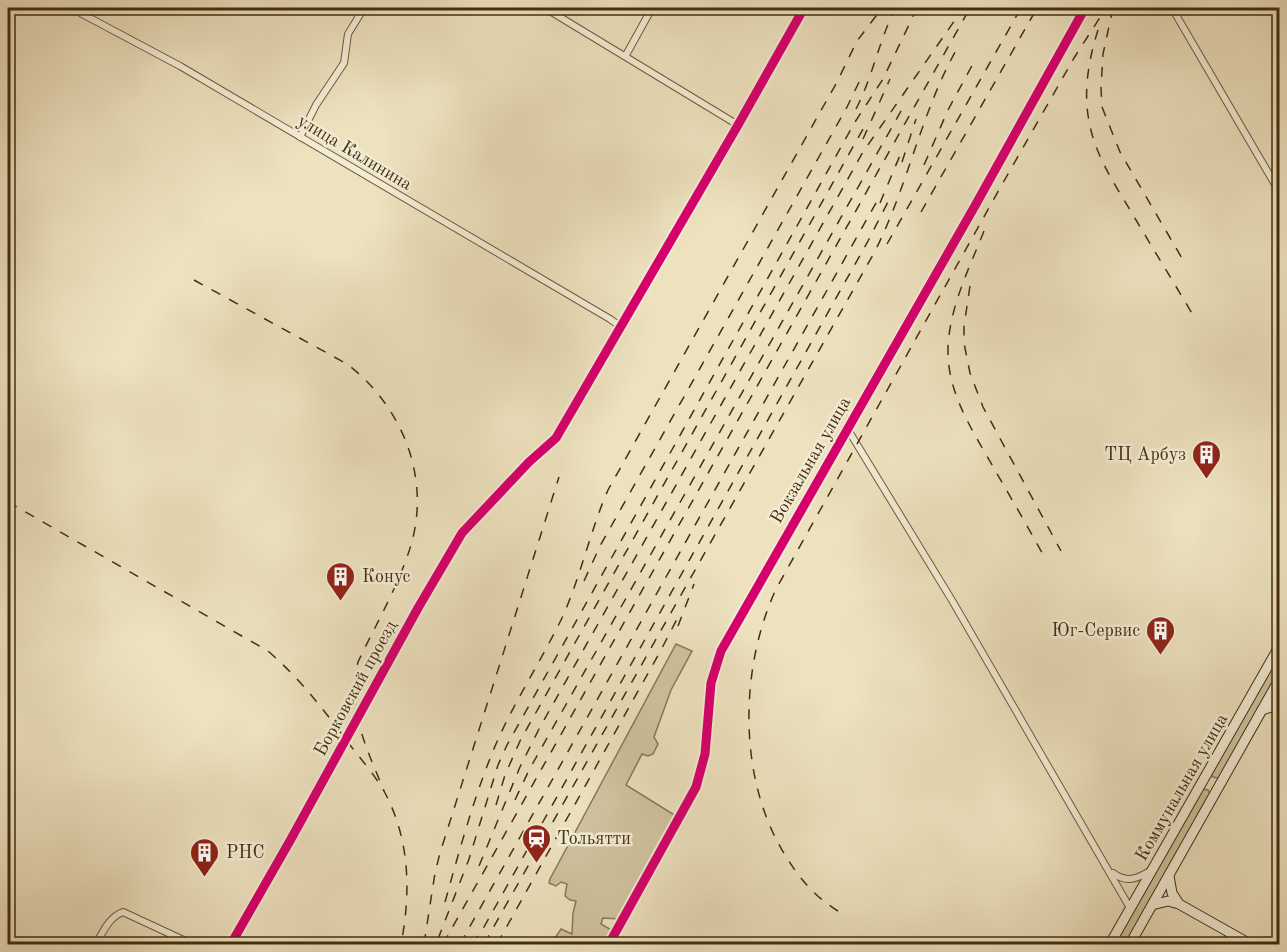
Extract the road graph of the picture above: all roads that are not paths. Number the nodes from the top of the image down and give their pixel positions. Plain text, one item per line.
1 (71, 8) edge
2 (364, 8) edge
3 (545, 8) edge
4 (652, 8) edge
5 (804, 8) edge
6 (1084, 8) edge
7 (1172, 8) edge
8 (626, 55) junction
9 (738, 125) junction
10 (300, 137) junction
11 (1280, 194) edge
12 (621, 327) junction
13 (847, 428) junction
14 (1280, 645) edge
15 (1280, 678) edge
16 (1280, 704) edge
17 (1262, 710) junction
18 (1204, 780) junction
19 (1218, 788) junction
20 (1153, 869) junction
21 (1110, 871) junction
22 (1169, 874) junction
23 (1179, 904) junction
24 (1152, 905) junction
25 (1130, 908) junction
26 (96, 945) edge
27 (192, 945) edge
28 (231, 945) edge
29 (609, 945) edge
30 (1110, 945) edge
31 (1130, 945) edge
32 (1250, 945) edge

1 - 10 street, улица Калинина
2 - 10 street
3 - 8 street
4 - 8 street
5 - 9 street
6 - 13 street, Вокзальная улица
7 - 11 street
8 - 9 street
9 - 12 street
10 - 12 street, улица Калинина
12 - 28 street, Борковский проезд
13 - 21 street
13 - 29 street, Вокзальная улица
14 - 18 main road, Коммунальная улица
15 - 17 main road, Коммунальная улица
16 - 17 main road
17 - 19 main road, Коммунальная улица
18 - 19 main road
18 - 20 main road, Коммунальная улица
19 - 22 main road, Коммунальная улица
20 - 21 street
20 - 25 main road, Коммунальная улица
21 - 25 street
22 - 23 main road
22 - 24 main road, Коммунальная улица
23 - 24 main road
23 - 32 main road
24 - 31 main road, Коммунальная улица
25 - 30 main road, Коммунальная улица
26 - 27 street

